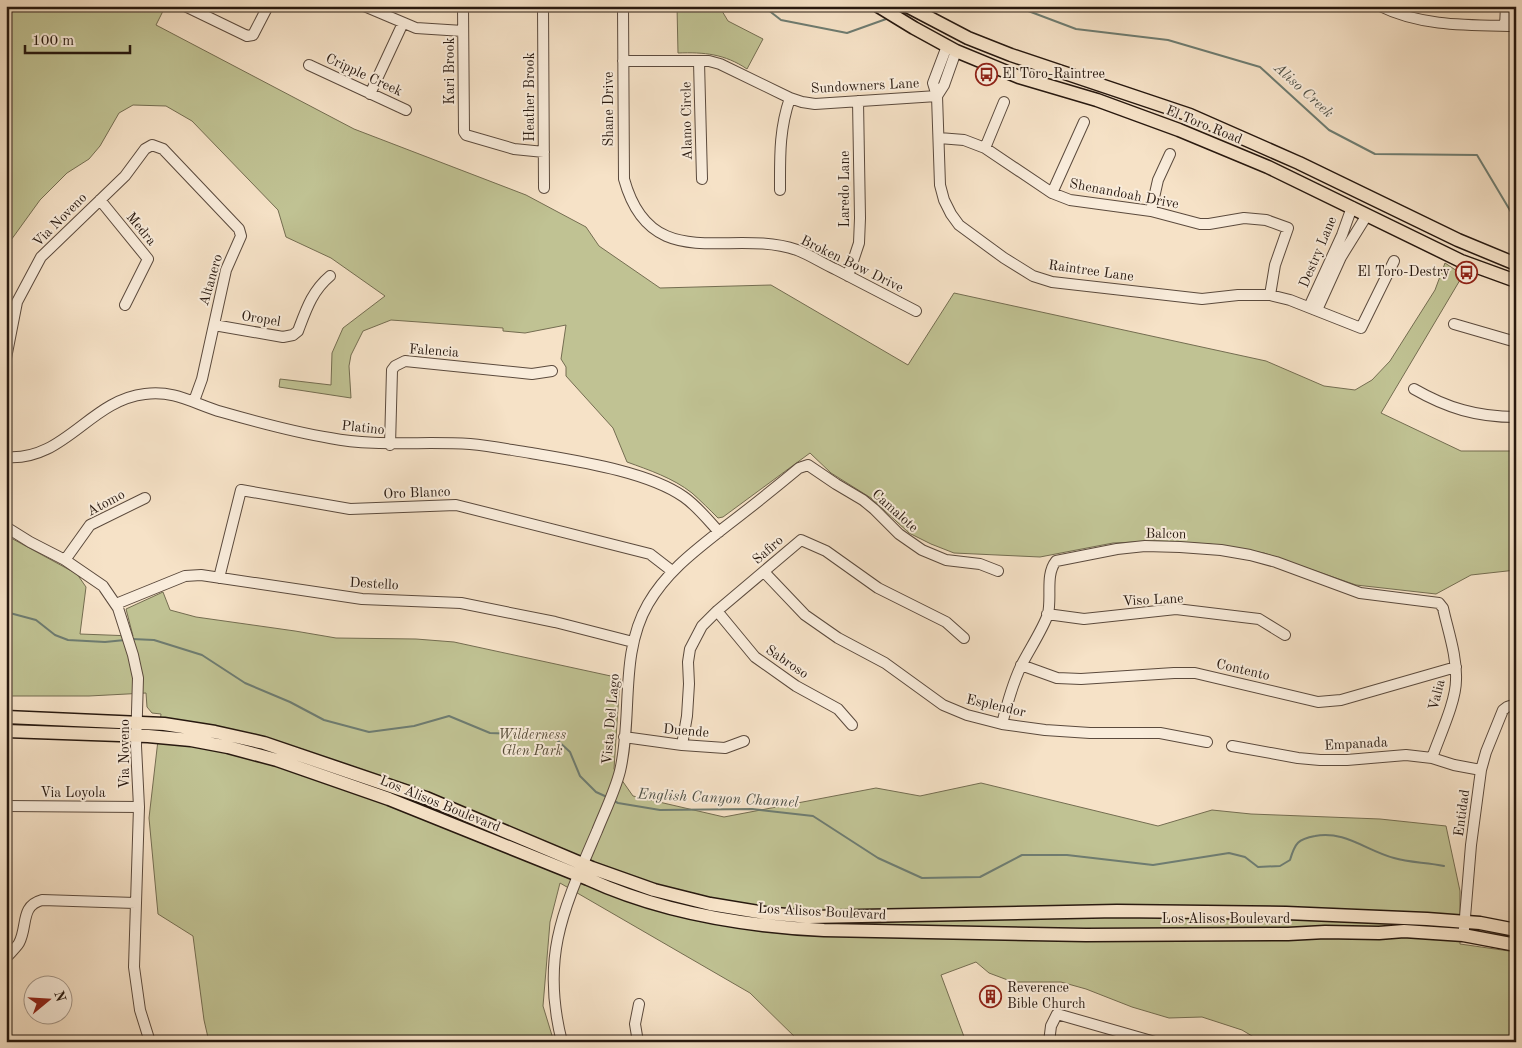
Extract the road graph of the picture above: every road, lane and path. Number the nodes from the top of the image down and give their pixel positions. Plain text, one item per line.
1 (185, 6) edge
2 (268, 6) edge
3 (364, 6) edge
4 (463, 6) edge
5 (544, 6) edge
6 (623, 6) edge
7 (907, 6) edge
8 (1380, 6) edge
9 (1506, 6) edge
10 (879, 7) edge
11 (403, 23) junction
12 (1510, 26) edge
13 (463, 31) junction
14 (952, 49) junction
15 (623, 61) junction
16 (699, 62) junction
17 (309, 65) dead end
18 (370, 94) junction
19 (937, 96) junction
20 (790, 98) junction
21 (858, 101) junction
22 (1004, 102) dead end
23 (406, 110) dead end
24 (1084, 122) dead end
25 (939, 138) junction
26 (152, 145) joint
27 (986, 148) junction
28 (544, 152) junction
29 (1170, 154) dead end
30 (702, 179) dead end
31 (544, 188) dead end
32 (780, 190) dead end
33 (1052, 193) junction
34 (100, 200) junction
35 (1352, 207) junction
36 (637, 210) joint
37 (1151, 211) junction
38 (1367, 215) junction
39 (1343, 245) junction
40 (1394, 261) dead end
41 (1516, 264) edge
42 (330, 276) dead end
43 (848, 276) junction
44 (1516, 281) edge
45 (1270, 295) junction
46 (125, 305) dead end
47 (1313, 308) junction
48 (916, 311) dead end
49 (1454, 324) dead end
50 (214, 325) junction
51 (1516, 342) edge
52 (6, 358) edge
53 (552, 371) dead end
54 (1414, 388) dead end
55 (194, 401) junction
56 (1516, 417) edge
57 (390, 445) junction
58 (6, 457) edge
59 (808, 465) joint
60 (145, 498) dead end
61 (6, 527) edge
62 (719, 532) junction
63 (65, 560) junction
64 (672, 571) junction
65 (998, 571) dead end
66 (764, 572) junction
67 (219, 578) junction
68 (116, 604) junction
69 (1443, 608) joint
70 (717, 612) junction
71 (1048, 614) junction
72 (1285, 635) dead end
73 (964, 638) dead end
74 (633, 642) junction
75 (1021, 665) junction
76 (1456, 667) junction
77 (1514, 704) edge
78 (6, 717) edge
79 (1002, 724) junction
80 (852, 725) dead end
81 (137, 729) junction
82 (6, 731) edge
83 (624, 737) junction
84 (744, 741) dead end
85 (1207, 742) dead end
86 (682, 745) junction
87 (1232, 746) dead end
88 (1432, 758) junction
89 (1481, 770) junction
90 (6, 806) edge
91 (139, 807) junction
92 (580, 869) junction
93 (135, 903) junction
94 (1464, 928) junction
95 (1516, 930) edge
96 (1516, 945) edge
97 (6, 958) edge
98 (639, 1004) dead end
99 (150, 1042) edge
100 (562, 1042) edge
101 (638, 1042) edge
102 (1049, 1042) edge
103 (1155, 1042) edge

1 - 2 street
3 - 11 street
4 - 13 street, Kari Brook
5 - 28 street, Heather Brook
6 - 15 street, Shane Drive
7 - 41 main road, El Toro Road
8 - 12 street
9 - 12 street
10 - 14 main road, El Toro Road
11 - 13 street
11 - 18 street
13 - 28 street, Kari Brook
14 - 19 street, Raintree Lane
14 - 35 main road, El Toro Road
15 - 16 street, Sundowners Lane
15 - 36 street, Shane Drive
16 - 20 street, Sundowners Lane
16 - 30 street, Alamo Circle
17 - 18 street, Cripple Creek
18 - 23 street, Cripple Creek
19 - 21 street, Sundowners Lane
19 - 25 street, Raintree Lane
20 - 21 street, Sundowners Lane
20 - 32 street
21 - 43 street, Laredo Lane
22 - 27 street
24 - 33 street
25 - 27 street, Shenandoah Drive
25 - 45 street, Raintree Lane
26 - 34 street, Via Noveno
26 - 50 street, Altanero
27 - 33 street, Shenandoah Drive
28 - 31 street, Heather Brook
29 - 37 street
33 - 37 street, Shenandoah Drive
34 - 46 street, Medra
34 - 52 street, Via Noveno
35 - 38 main road, El Toro Road
35 - 39 street, Destry Lane
36 - 43 street, Broken Bow Drive
37 - 45 street, Shenandoah Drive
38 - 39 street, Destry Lane
38 - 44 main road, El Toro Road
39 - 47 street, Destry Lane
40 - 47 street, Raintree Lane
42 - 50 street, Oropel
43 - 48 street, Broken Bow Drive
45 - 47 street, Raintree Lane
49 - 51 street
50 - 55 street, Altanero
53 - 57 street, Falencia
54 - 56 street
55 - 57 street, Platino
55 - 58 street, Platino
57 - 62 street, Platino
59 - 62 street, Vista Del Lago
59 - 65 street, Camalote
60 - 63 street, Atomo
61 - 63 street, Via Noveno
62 - 64 street, Vista Del Lago
63 - 68 street, Via Noveno
64 - 67 street, Oro Blanco
64 - 74 street, Vista Del Lago
66 - 70 street, Safiro
66 - 73 street, Safiro
66 - 79 street, Esplendor
67 - 68 street, Destello
67 - 74 street, Destello
68 - 81 street, Via Noveno
69 - 71 street, Balcon
69 - 76 street, Valia
70 - 80 street, Sabroso
70 - 86 street, Safiro
71 - 72 street, Viso Lane
71 - 75 street, Balcon
74 - 83 street, Vista Del Lago
75 - 76 street, Contento
75 - 79 street, Balcon
76 - 88 street, Valia
77 - 89 street, Entidad
78 - 81 main road, Los Alisos Boulevard
79 - 85 street, Esplendor
81 - 82 main road, Los Alisos Boulevard
81 - 91 street, Via Noveno
81 - 92 main road, Los Alisos Boulevard
83 - 86 street, Duende
83 - 92 street, Vista Del Lago
84 - 86 street, Duende
87 - 88 street, Empanada
88 - 89 street, Empanada
89 - 94 street, Entidad
90 - 91 street, Via Loyola
91 - 93 street, Via Noveno
92 - 94 main road, Los Alisos Boulevard
92 - 94 main road, Los Alisos Boulevard
92 - 100 street, Vista Del Lago
93 - 97 street
93 - 99 street, Via Noveno
94 - 95 main road, Los Alisos Boulevard
94 - 96 main road, Los Alisos Boulevard
98 - 101 street
102 - 103 street

